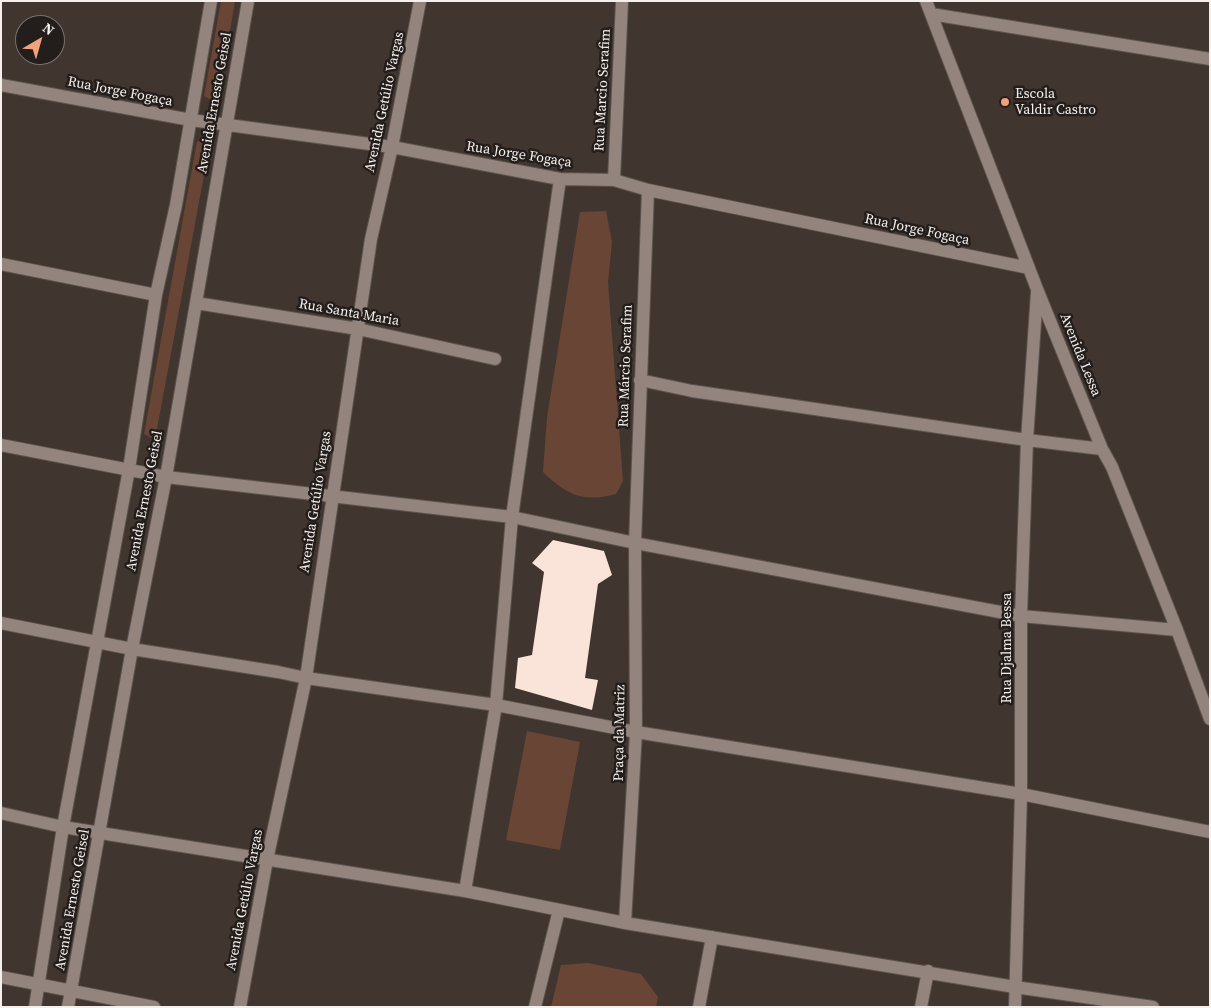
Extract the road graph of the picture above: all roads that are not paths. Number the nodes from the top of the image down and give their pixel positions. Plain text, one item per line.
1 (211, 1) edge
2 (248, 1) edge
3 (420, 1) edge
4 (622, 1) edge
5 (926, 1) edge
6 (931, 14) junction
7 (1210, 59) edge
8 (1, 85) edge
9 (191, 120) junction
10 (226, 126) junction
11 (392, 147) junction
12 (560, 179) junction
13 (614, 180) junction
14 (648, 190) junction
15 (1, 264) edge
16 (1029, 268) junction
17 (1037, 289) junction
18 (156, 295) junction
19 (196, 303) junction
20 (358, 329) junction
21 (496, 359) dead end
22 (640, 380) junction
23 (1027, 440) junction
24 (1, 445) edge
25 (1102, 449) junction
26 (129, 469) junction
27 (166, 477) junction
28 (332, 496) junction
29 (512, 518) junction
30 (635, 543) junction
31 (1021, 616) junction
32 (1, 623) edge
33 (1177, 630) junction
34 (97, 642) junction
35 (132, 650) junction
36 (306, 678) junction
37 (496, 705) junction
38 (1210, 719) edge
39 (636, 732) junction
40 (1021, 794) junction
41 (1, 813) edge
42 (63, 827) junction
43 (100, 832) junction
44 (1210, 832) edge
45 (267, 860) junction
46 (466, 891) junction
47 (559, 910) junction
48 (626, 923) junction
49 (712, 937) junction
50 (928, 971) junction
51 (1, 977) edge
52 (39, 984) junction
53 (1015, 987) junction
54 (71, 990) junction
55 (35, 1007) edge
56 (68, 1007) edge
57 (154, 1007) edge
58 (240, 1007) edge
59 (535, 1007) edge
60 (699, 1007) edge
61 (921, 1007) edge
62 (1015, 1007) edge
63 (1152, 1007) edge

1 - 9 street, Avenida Ernesto Geisel
2 - 10 street, Avenida Ernesto Geisel
3 - 11 street, Avenida Getúlio Vargas
4 - 13 street, Rua Marcio Serafim
5 - 6 street, Avenida Lessa
6 - 7 street
6 - 16 street, Avenida Lessa
8 - 9 street, Rua Jorge Fogaça
9 - 10 street, Rua Jorge Fogaça
9 - 18 street, Avenida Ernesto Geisel
10 - 11 street, Rua Jorge Fogaça
10 - 19 street, Avenida Ernesto Geisel
11 - 12 street, Rua Jorge Fogaça
11 - 20 street, Avenida Getúlio Vargas
12 - 13 street, Rua Jorge Fogaça
12 - 29 street
13 - 14 street, Rua Jorge Fogaça
14 - 16 street, Rua Jorge Fogaça
14 - 22 street, Rua Márcio Serafim
15 - 18 street
16 - 17 street, Avenida Lessa
17 - 23 street, Rua Djalma Bessa
17 - 25 street, Avenida Lessa
18 - 26 street, Avenida Ernesto Geisel
19 - 20 street, Rua Santa Maria
19 - 27 street, Avenida Ernesto Geisel
20 - 21 street, Rua Santa Maria
20 - 28 street, Avenida Getúlio Vargas
22 - 23 street
22 - 30 street, Rua Márcio Serafim
23 - 25 street
23 - 31 street, Rua Djalma Bessa
24 - 26 street
25 - 33 street, Avenida Lessa
26 - 27 street
26 - 34 street, Avenida Ernesto Geisel
27 - 28 street
27 - 35 street, Avenida Ernesto Geisel
28 - 29 street
28 - 36 street, Avenida Getúlio Vargas
29 - 30 street
29 - 37 street
30 - 31 street
30 - 39 street, Praça da Matriz
31 - 33 street
31 - 40 street, Rua Djalma Bessa
32 - 34 street
33 - 38 street, Avenida Lessa
34 - 35 street
34 - 42 street, Avenida Ernesto Geisel
35 - 36 street
35 - 43 street, Avenida Ernesto Geisel
36 - 37 street
36 - 45 street, Avenida Getúlio Vargas
37 - 39 street
37 - 46 street
39 - 40 street
39 - 48 street, Praça da Matriz
40 - 44 street
40 - 53 street, Rua Djalma Bessa
41 - 42 street
42 - 43 street
42 - 52 street, Avenida Ernesto Geisel
43 - 45 street
43 - 54 street, Avenida Ernesto Geisel
45 - 46 street
45 - 58 street, Avenida Getúlio Vargas
46 - 47 street
47 - 48 street
47 - 59 street
48 - 49 street
49 - 50 street
49 - 60 street
50 - 53 street
50 - 61 street
51 - 52 street
52 - 54 street
52 - 55 street, Avenida Ernesto Geisel
53 - 62 street, Rua Djalma Bessa
53 - 63 street
54 - 56 street, Avenida Ernesto Geisel
54 - 57 street

